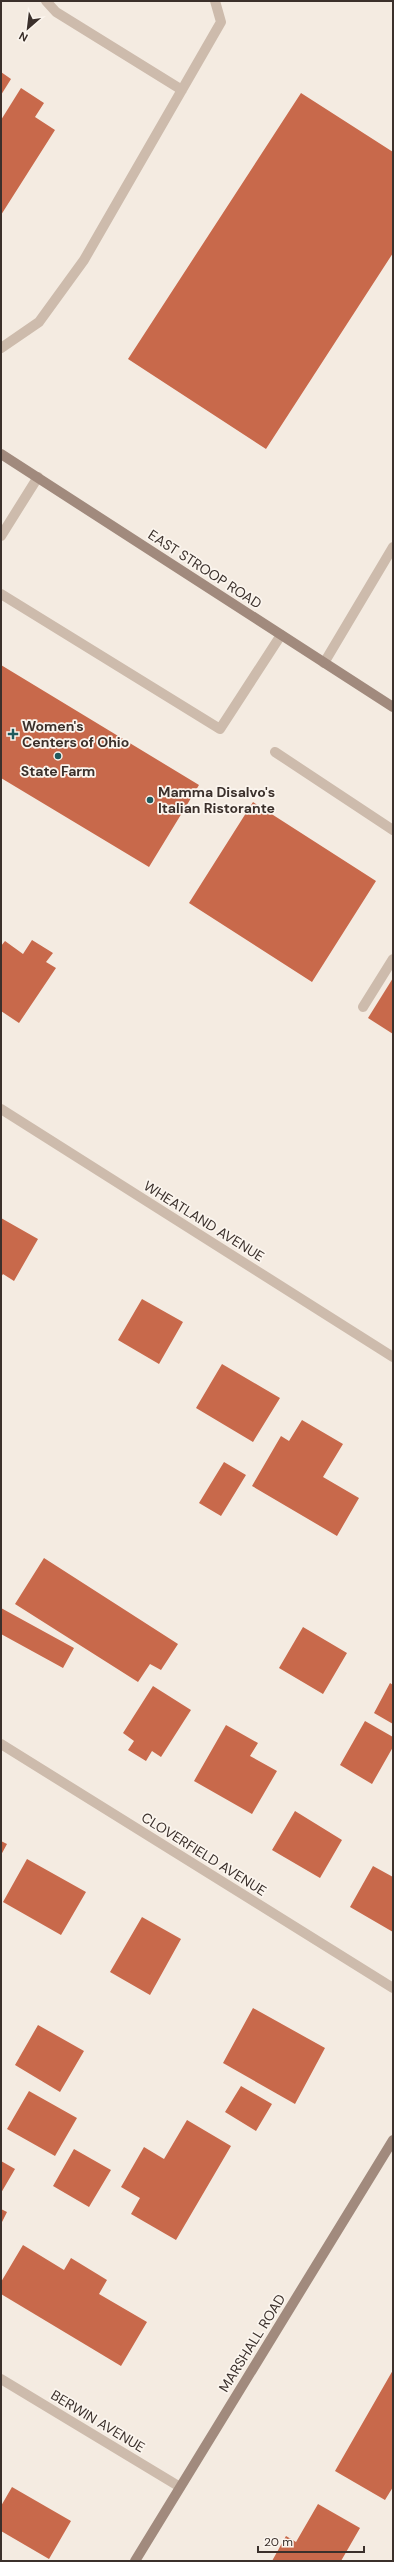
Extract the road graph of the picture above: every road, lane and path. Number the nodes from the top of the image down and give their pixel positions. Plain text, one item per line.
1 (46, 1) edge
2 (215, 1) edge
3 (182, 90) junction
4 (1, 348) edge
5 (1, 454) edge
6 (38, 478) junction
7 (1, 536) edge
8 (393, 547) edge
9 (1, 594) edge
10 (281, 635) junction
11 (324, 663) junction
12 (393, 707) edge
13 (275, 752) dead end
14 (393, 830) edge
15 (393, 959) edge
16 (363, 1007) dead end
17 (1, 1108) edge
18 (393, 1356) edge
19 (1, 1744) edge
20 (393, 1988) edge
21 (393, 2140) edge
22 (1, 2379) edge
23 (180, 2488) junction
24 (135, 2561) edge

1 - 3 street
2 - 3 street
3 - 4 street
5 - 6 street, EAST STROOP ROAD
6 - 7 street
6 - 10 street, EAST STROOP ROAD
8 - 11 street
9 - 10 street
10 - 11 street, EAST STROOP ROAD
11 - 12 street, EAST STROOP ROAD
13 - 14 street
15 - 16 street
17 - 18 street, WHEATLAND AVENUE
19 - 20 street, CLOVERFIELD AVENUE
21 - 23 street, MARSHALL ROAD
22 - 23 street, BERWIN AVENUE
23 - 24 street, MARSHALL ROAD

